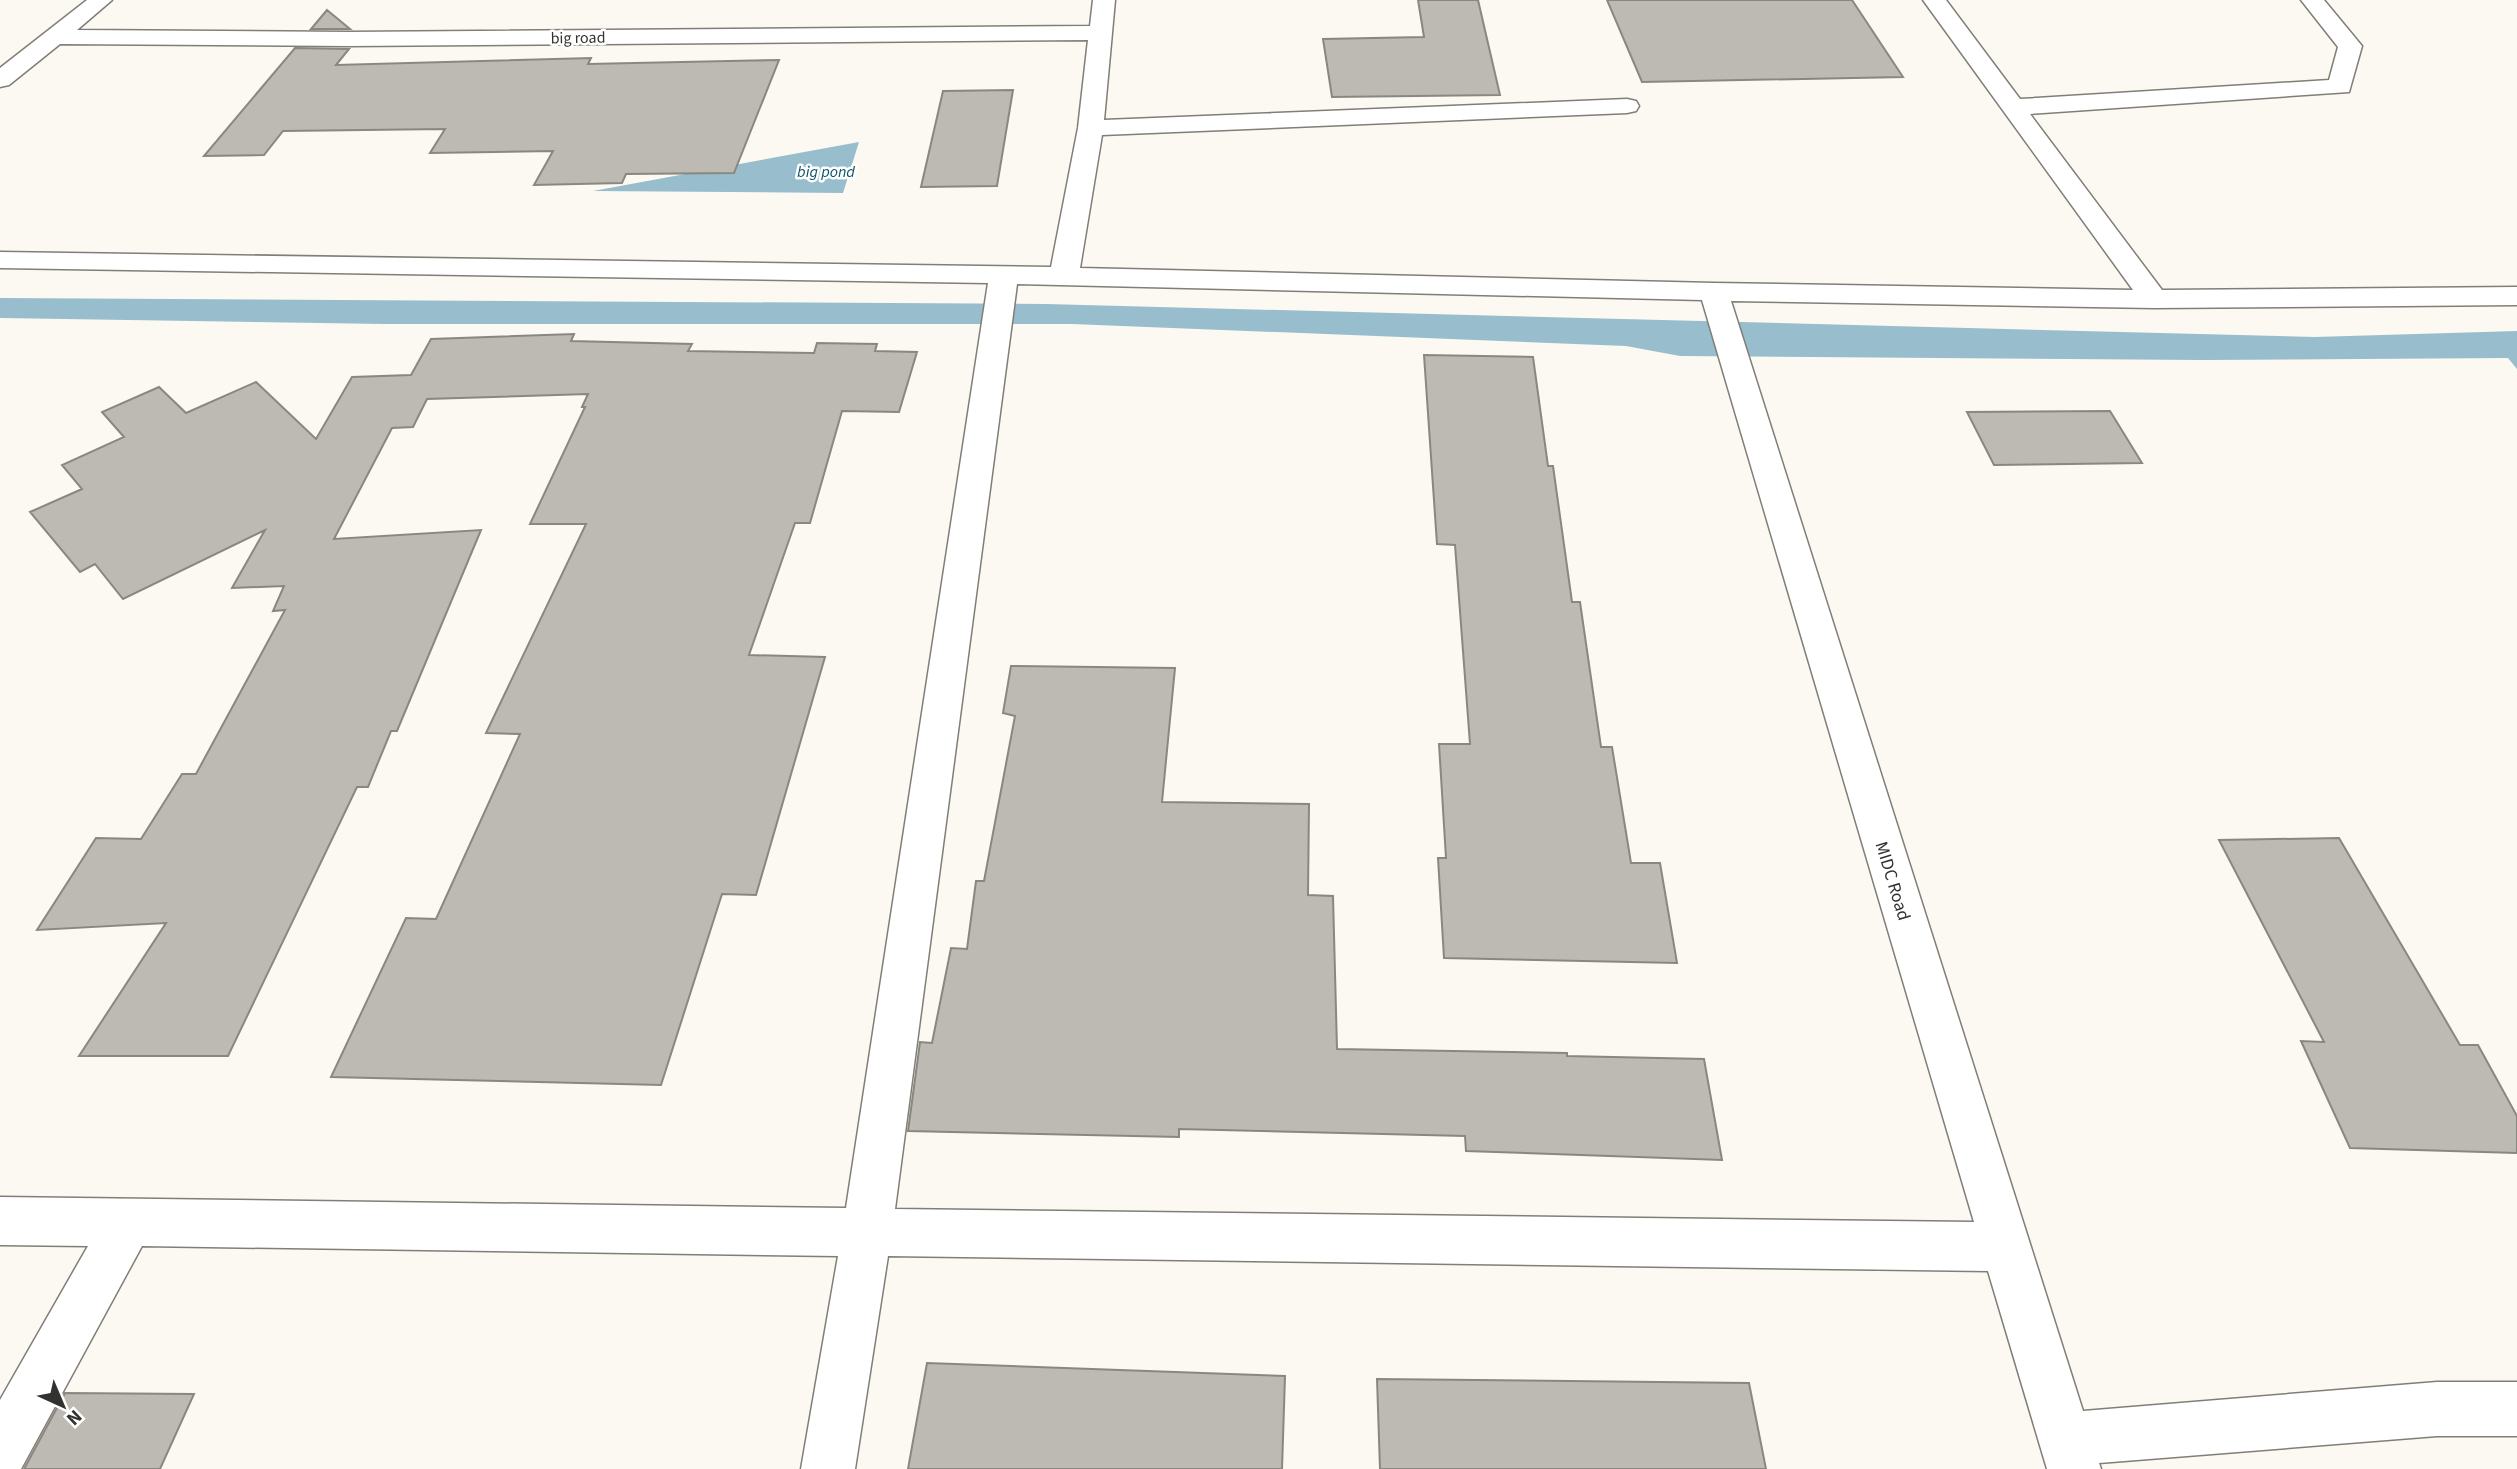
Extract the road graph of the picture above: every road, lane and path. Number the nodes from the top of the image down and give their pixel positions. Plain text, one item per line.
1 (101, 0) edge
2 (1104, 0) edge
3 (1934, 0) edge
4 (2312, 0) edge
5 (1100, 33) junction
6 (55, 37) junction
7 (0, 80) edge
8 (1627, 106) dead end
9 (2016, 107) junction
10 (1091, 128) junction
11 (0, 260) edge
12 (1064, 276) junction
13 (2517, 296) edge
14 (1001, 298) junction
15 (2154, 299) junction
16 (1717, 303) junction
17 (0, 1221) edge
18 (128, 1223) junction
19 (867, 1232) junction
20 (2006, 1247) junction
21 (2517, 1409) edge
22 (0, 1453) edge
23 (2070, 1454) edge
24 (828, 1469) edge

1 - 6 street
2 - 5 street
3 - 9 street
4 - 9 street
5 - 6 street, big road
5 - 10 street
6 - 7 street
8 - 10 street
9 - 15 street
10 - 12 street
11 - 14 street
12 - 14 street
12 - 16 street
13 - 15 street
14 - 19 street
15 - 16 street
16 - 20 street, MIDC Road
17 - 18 street
18 - 19 street
18 - 22 street
19 - 20 street
19 - 24 street
20 - 23 street, MIDC Road
21 - 23 street

